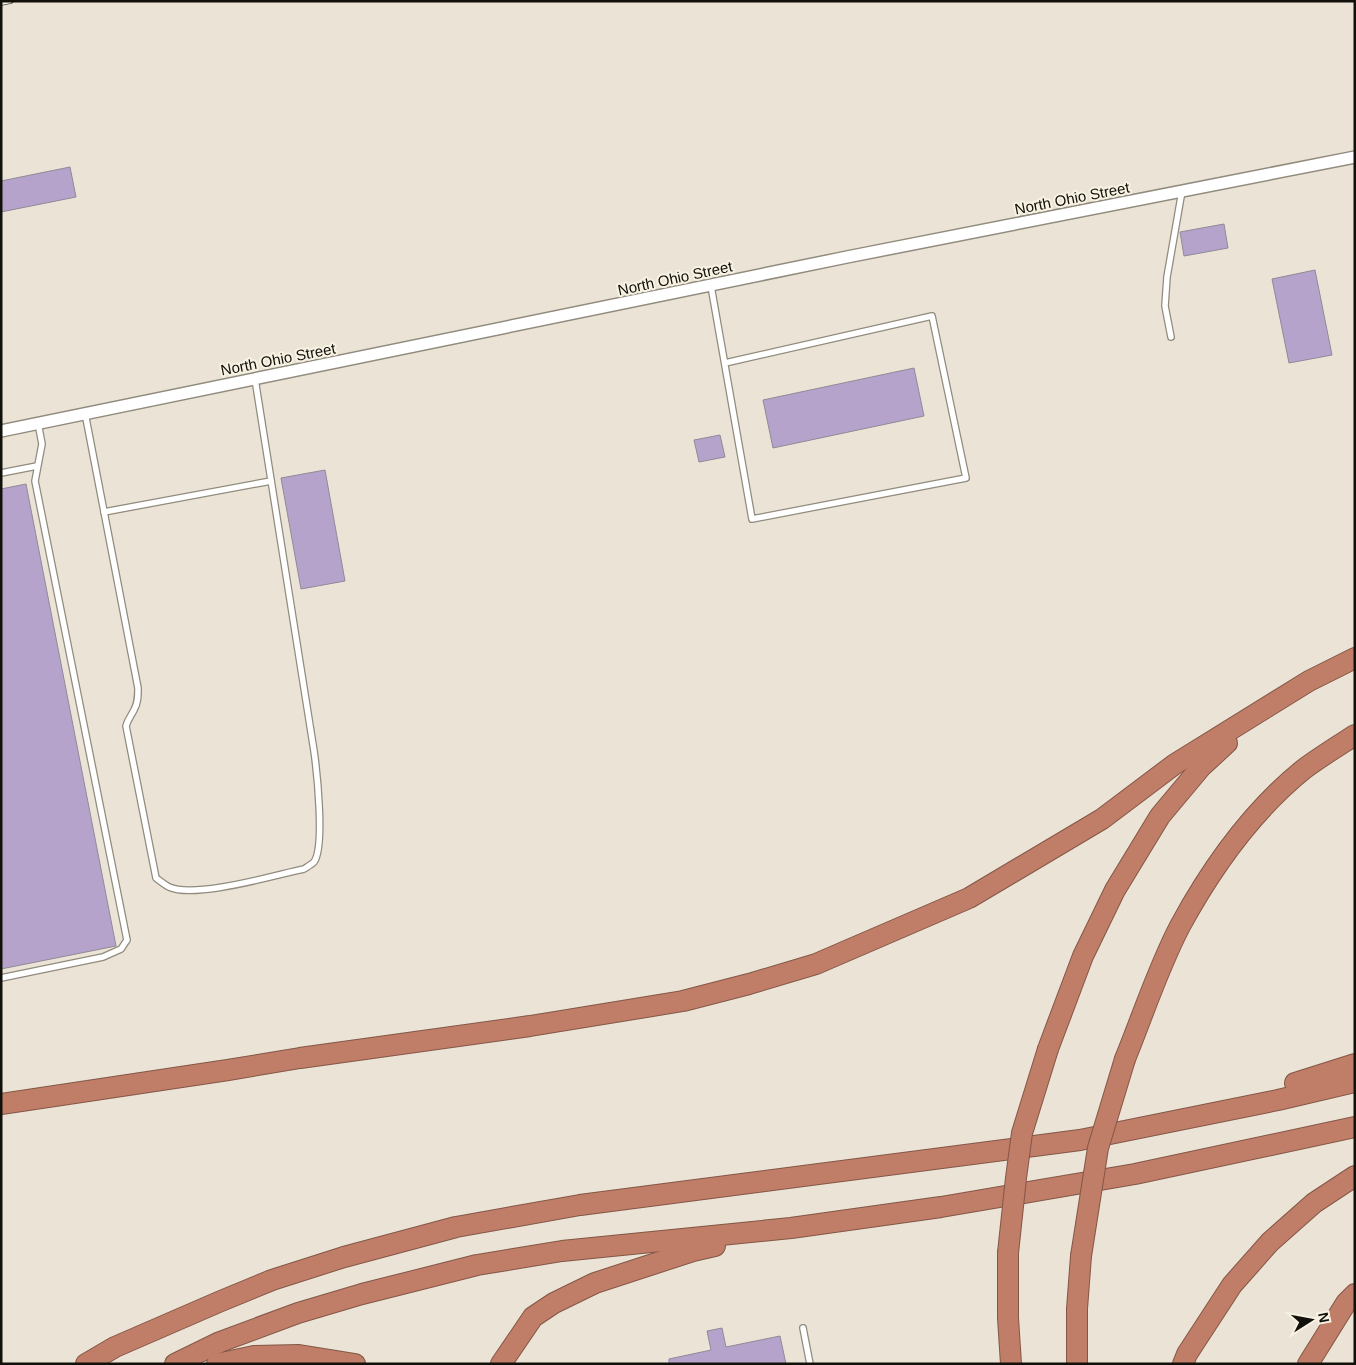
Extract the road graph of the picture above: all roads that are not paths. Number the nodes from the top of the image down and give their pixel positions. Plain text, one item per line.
1 (1355, 157) edge
2 (1182, 191) junction
3 (711, 286) junction
4 (1171, 337) dead end
5 (724, 363) junction
6 (255, 379) junction
7 (85, 413) junction
8 (38, 423) junction
9 (1, 431) edge
10 (38, 466) junction
11 (1, 473) edge
12 (271, 481) junction
13 (104, 512) junction
14 (1355, 658) edge
15 (1258, 714) junction
16 (1355, 735) edge
17 (1, 978) edge
18 (1355, 1064) edge
19 (1355, 1082) edge
20 (1, 1104) edge
21 (1172, 1122) junction
22 (1355, 1127) edge
23 (1355, 1176) edge
24 (791, 1228) junction
25 (1350, 1298) edge
26 (803, 1328) dead end
27 (1185, 1359) edge
28 (86, 1364) edge
29 (175, 1364) edge
30 (217, 1364) edge
31 (355, 1364) edge
32 (501, 1364) edge
33 (810, 1364) edge
34 (1011, 1364) edge
35 (1076, 1364) edge
36 (1308, 1364) edge

1 - 2 street, North Ohio Street
2 - 3 street, North Ohio Street
2 - 4 lane
3 - 5 lane
3 - 6 street, North Ohio Street
5 - 5 lane
6 - 7 street, North Ohio Street
6 - 12 lane
7 - 8 street, North Ohio Street
7 - 13 lane
8 - 9 street, North Ohio Street
8 - 10 lane
10 - 11 lane
10 - 17 lane
12 - 13 lane
12 - 13 lane
14 - 15 highway
15 - 20 highway
15 - 34 highway, bridge
16 - 35 highway, bridge
18 - 21 highway
19 - 21 highway
21 - 28 highway
22 - 24 highway
23 - 27 highway
24 - 29 highway
24 - 32 highway
25 - 36 highway
26 - 33 lane
30 - 31 highway

